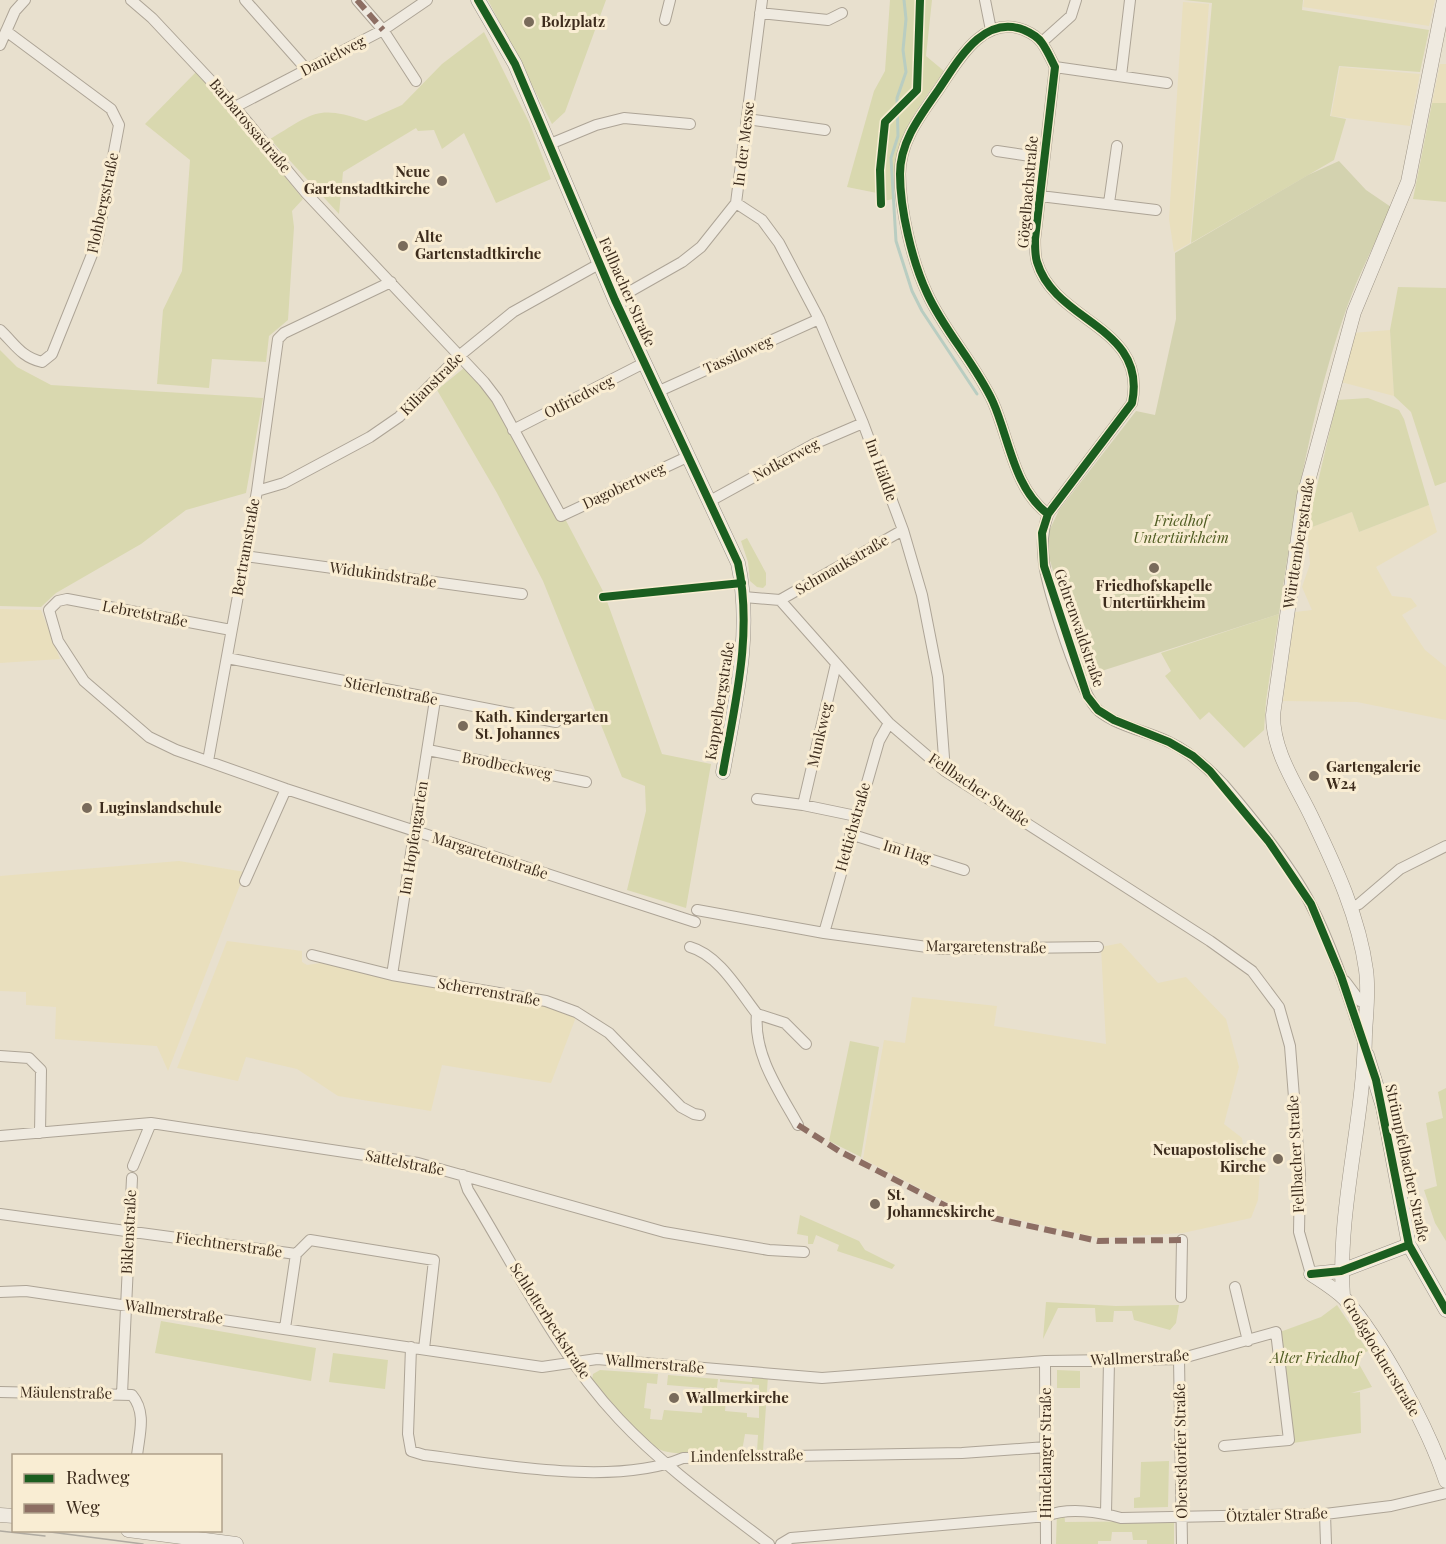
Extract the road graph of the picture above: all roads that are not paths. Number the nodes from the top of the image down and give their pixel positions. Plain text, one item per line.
1 (25, 0) edge
2 (131, 0) edge
3 (245, 0) edge
4 (357, 0) edge
5 (427, 0) edge
6 (478, 0) edge
7 (670, 0) edge
8 (762, 0) edge
9 (985, 0) edge
10 (1076, 0) edge
11 (1130, 0) edge
12 (1444, 0) edge
13 (760, 13) junction
14 (842, 13) dead end
15 (665, 20) dead end
16 (383, 30) junction
17 (991, 30) junction
18 (6, 31) junction
19 (1042, 42) junction
20 (0, 45) edge
21 (1055, 67) junction
22 (306, 70) junction
23 (1121, 76) junction
24 (416, 81) dead end
25 (1167, 82) dead end
26 (235, 107) junction
27 (747, 119) junction
28 (690, 124) dead end
29 (825, 130) dead end
30 (550, 144) junction
31 (1117, 146) dead end
32 (997, 151) dead end
33 (1044, 158) junction
34 (1040, 196) junction
35 (1109, 202) junction
36 (736, 203) junction
37 (1156, 210) dead end
38 (599, 264) junction
39 (391, 282) junction
40 (615, 300) junction
41 (819, 319) junction
42 (0, 330) edge
43 (459, 356) junction
44 (644, 363) junction
45 (657, 392) junction
46 (863, 423) junction
47 (513, 430) junction
48 (687, 457) junction
49 (257, 491) junction
50 (710, 501) junction
51 (1048, 514) junction
52 (561, 516) joint
53 (903, 530) junction
54 (245, 556) junction
55 (522, 594) dead end
56 (744, 597) junction
57 (780, 600) junction
58 (58, 601) joint
59 (231, 630) junction
60 (227, 658) junction
61 (836, 664) junction
62 (435, 700) junction
63 (556, 722) dead end
64 (889, 723) junction
65 (428, 750) junction
66 (208, 761) junction
67 (945, 771) junction
68 (723, 772) dead end
69 (586, 782) dead end
70 (286, 789) junction
71 (757, 799) dead end
72 (803, 805) junction
73 (855, 816) junction
74 (414, 831) junction
75 (850, 834) junction
76 (1446, 846) edge
77 (964, 870) dead end
78 (245, 881) dead end
79 (1350, 908) junction
80 (697, 910) dead end
81 (694, 922) dead end
82 (824, 933) junction
83 (690, 947) dead end
84 (1098, 947) dead end
85 (312, 955) dead end
86 (1367, 973) junction
87 (392, 975) junction
88 (1341, 976) junction
89 (1367, 1004) junction
90 (757, 1014) junction
91 (806, 1044) dead end
92 (1366, 1050) junction
93 (0, 1056) edge
94 (1359, 1103) junction
95 (1383, 1107) junction
96 (700, 1115) dead end
97 (151, 1123) junction
98 (798, 1125) dead end
99 (40, 1133) junction
100 (0, 1136) edge
101 (134, 1166) dead end
102 (463, 1175) junction
103 (132, 1178) dead end
104 (0, 1215) edge
105 (129, 1231) junction
106 (1182, 1240) dead end
107 (1409, 1245) junction
108 (804, 1252) dead end
109 (296, 1254) junction
110 (1341, 1271) junction
111 (1311, 1274) junction
112 (1235, 1287) dead end
113 (0, 1292) edge
114 (1181, 1297) dead end
115 (1343, 1297) junction
116 (124, 1305) junction
117 (1446, 1310) edge
118 (285, 1328) junction
119 (1248, 1341) junction
120 (411, 1347) junction
121 (424, 1349) junction
122 (1179, 1359) junction
123 (1046, 1361) junction
124 (1109, 1361) junction
125 (574, 1363) junction
126 (0, 1392) edge
127 (127, 1394) junction
128 (1224, 1446) dead end
129 (1046, 1447) junction
130 (137, 1454) edge
131 (668, 1464) junction
132 (1446, 1481) edge
133 (1446, 1493) edge
134 (1106, 1514) junction
135 (1325, 1514) junction
136 (1047, 1516) junction
137 (1182, 1517) junction
138 (143, 1532) edge
139 (236, 1544) edge
140 (770, 1544) edge
141 (781, 1544) edge
142 (1046, 1544) edge
143 (1182, 1544) edge
144 (1326, 1544) edge

1 - 18 street
2 - 26 street, Barbarossastraße
3 - 22 street
4 - 16 street
5 - 16 street, Danielweg
6 - 30 street, Fellbacher Straße
7 - 15 street
8 - 13 street, In der Messe
9 - 17 street
10 - 19 street
11 - 23 street
12 - 79 street, Württembergstraße
13 - 14 street
13 - 27 street, In der Messe
16 - 22 street, Danielweg
16 - 24 street
17 - 19 street
17 - 51 street
18 - 20 street
18 - 42 street, Flohbergstraße
19 - 21 street
21 - 23 street
21 - 33 street, Gögelbachstraße
22 - 26 street, Danielweg
23 - 25 street
26 - 39 street, Barbarossastraße
27 - 29 street
27 - 36 street, In der Messe
28 - 30 street
30 - 38 street, Fellbacher Straße
31 - 35 street
32 - 33 street, Gögelbachstraße
33 - 34 street, Gögelbachstraße
34 - 35 street
34 - 51 street, Gögelbachstraße
35 - 37 street
36 - 40 street, In der Messe
36 - 41 street, Im Häldle
38 - 40 street, Fellbacher Straße
38 - 43 street, Kilianstraße
39 - 43 street, Barbarossastraße
39 - 49 street, Bertramstraße
40 - 44 street, Fellbacher Straße
41 - 45 street, Tassiloweg
41 - 46 street, Im Häldle
43 - 47 street, Barbarossastraße
43 - 49 street, Kilianstraße
44 - 45 street, Fellbacher Straße
44 - 47 street, Otfriedweg
45 - 48 street, Fellbacher Straße
46 - 50 street, Notkerweg
46 - 53 street, Im Häldle
47 - 52 street, Barbarossastraße
48 - 50 street, Fellbacher Straße
48 - 52 street, Dagobertweg
49 - 54 street, Bertramstraße
50 - 56 street, Fellbacher Straße
51 - 88 street, Gehrenwaldstraße
53 - 57 street, Schmaukstraße
53 - 67 street, Im Häldle
54 - 55 street, Widukindstraße
54 - 59 street, Bertramstraße
56 - 57 street
56 - 68 street, Kappelbergstraße
57 - 61 street, Fellbacher Straße
58 - 59 street, Lebretstraße
58 - 66 street, Margaretenstraße
59 - 60 street, Bertramstraße
60 - 62 street, Stierlenstraße
60 - 66 street, Bertramstraße
61 - 64 street, Fellbacher Straße
61 - 72 street, Munkweg
62 - 63 street, Stierlenstraße
62 - 65 street, Im Hopfengarten
64 - 67 street, Fellbacher Straße
64 - 73 street, Hettichstraße
65 - 69 street, Brodbeckweg
65 - 74 street, Im Hopfengarten
66 - 70 street, Margaretenstraße
67 - 111 street, Fellbacher Straße
70 - 74 street, Margaretenstraße
70 - 78 street
71 - 72 street
72 - 73 street
73 - 75 street, Hettichstraße
74 - 81 street, Margaretenstraße
74 - 87 street, Im Hopfengarten
75 - 77 street, Im Hag
75 - 82 street, Hettichstraße
76 - 79 street
79 - 86 street, Württembergstraße
80 - 82 street, Margaretenstraße
82 - 84 street, Margaretenstraße
83 - 90 street
85 - 87 street, Scherrenstraße
86 - 88 street
86 - 89 street, Württembergstraße
87 - 96 street, Scherrenstraße
88 - 89 street, Gehrenwaldstraße
88 - 92 street, Gehrenwaldstraße
89 - 92 street, Württembergstraße
90 - 91 street
90 - 98 street
92 - 94 street, Großglocknerstraße
92 - 95 street, Strümpfelbacher Straße
93 - 99 street
94 - 95 street
94 - 110 street, Großglocknerstraße
95 - 107 street, Strümpfelbacher Straße
97 - 99 street, Sattelstraße
97 - 101 street
97 - 102 street, Sattelstraße
99 - 100 street, Sattelstraße
102 - 108 street, Sattelstraße
102 - 125 street, Schlotterbeckstraße
103 - 105 street, Biklenstraße
104 - 105 street, Fiechtnerstraße
105 - 109 street, Fiechtnerstraße
105 - 116 street, Biklenstraße
106 - 114 street
107 - 110 street
107 - 117 street, Strümpfelbacher Straße
109 - 118 street
109 - 121 street, Fiechtnerstraße
110 - 111 street
110 - 115 street, Großglocknerstraße
111 - 115 street
112 - 119 street
113 - 116 street, Wallmerstraße
115 - 132 street, Großglocknerstraße
116 - 118 street, Wallmerstraße
116 - 127 street, Biklenstraße
118 - 120 street, Wallmerstraße
119 - 122 street, Wallmerstraße
119 - 128 street, Wallmerstraße
120 - 121 street, Wallmerstraße
120 - 131 street, Lindenfelsstraße
121 - 125 street, Wallmerstraße
122 - 124 street, Wallmerstraße
122 - 137 street, Oberstdorfer Straße
123 - 124 street, Wallmerstraße
123 - 125 street, Wallmerstraße
123 - 129 street, Hindelanger Straße
124 - 134 street
125 - 131 street, Schlotterbeckstraße
126 - 127 street, Mäulenstraße
127 - 130 street, Biklenstraße
129 - 131 street, Lindenfelsstraße
129 - 136 street, Hindelanger Straße
131 - 140 street, Schlotterbeckstraße
133 - 135 street, Ötztaler Straße
134 - 136 street, Ötztaler Straße
134 - 137 street, Ötztaler Straße
135 - 137 street, Ötztaler Straße
135 - 144 street
136 - 141 street, Ötztaler Straße
136 - 142 street, Hindelanger Straße
137 - 143 street, Oberstdorfer Straße
138 - 139 street

